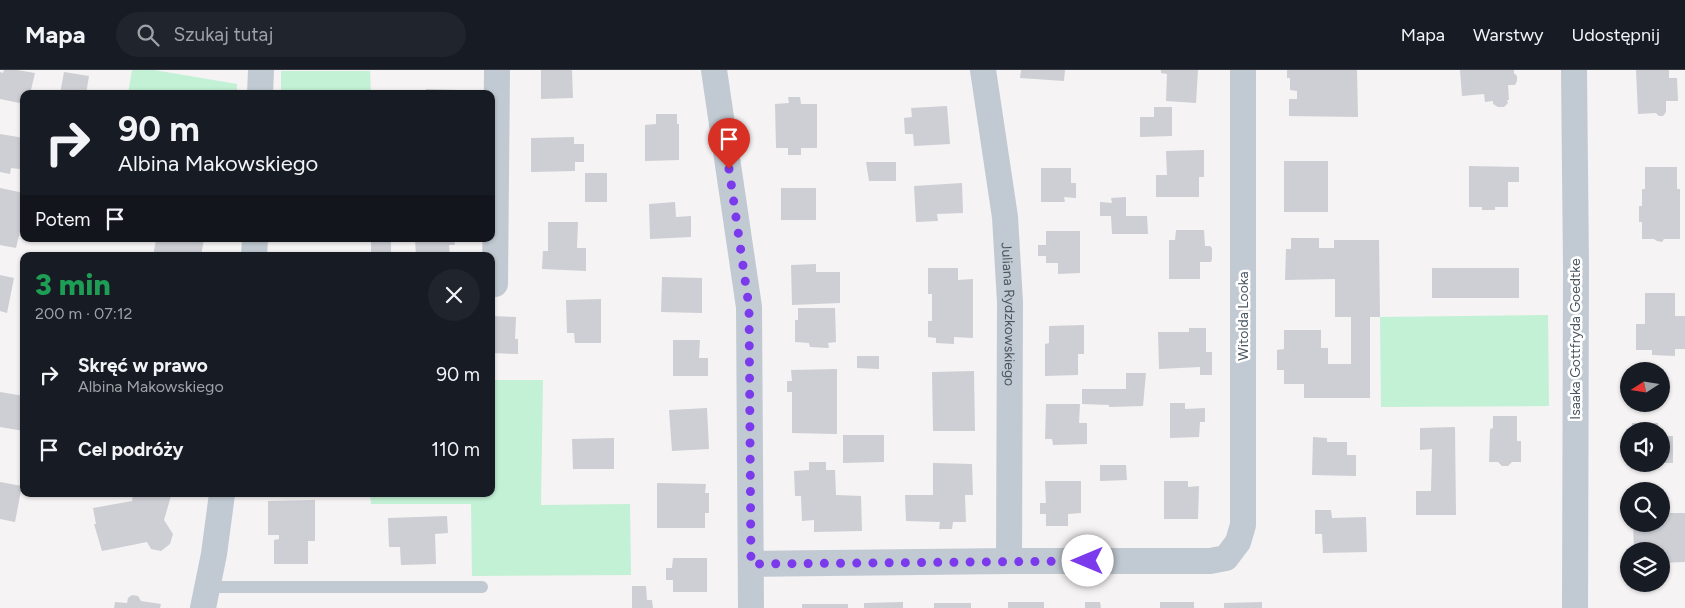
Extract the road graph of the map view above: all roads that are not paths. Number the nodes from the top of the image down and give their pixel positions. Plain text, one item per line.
1 (261, 70) edge
2 (496, 70) edge
3 (714, 70) edge
4 (983, 70) edge
5 (1243, 70) edge
6 (1574, 70) edge
7 (260, 90) edge
8 (495, 284) dead end
9 (222, 497) edge
10 (1009, 561) junction
11 (751, 564) junction
12 (482, 587) dead end
13 (205, 597) edge
14 (751, 608) edge
15 (1575, 608) edge

1 - 7 street
2 - 8 street
3 - 11 street
4 - 10 street, Juliana Rydzkowskiego
5 - 10 street, Witolda Looka
6 - 15 street, Isaaka Gottfryda Goedtke
9 - 13 street
10 - 11 street
11 - 14 street
12 - 13 lane

